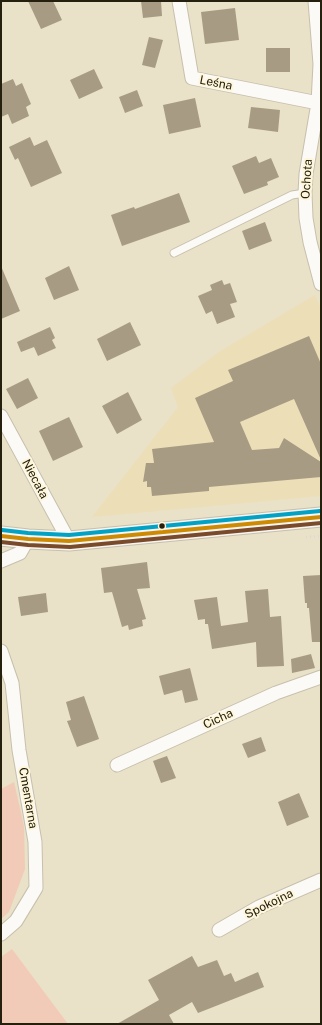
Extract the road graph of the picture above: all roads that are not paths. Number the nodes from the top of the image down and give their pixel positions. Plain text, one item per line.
1 (179, 1) edge
2 (315, 1) edge
3 (318, 103) junction
4 (305, 193) junction
5 (174, 253) dead end
6 (321, 284) edge
7 (1, 416) edge
8 (321, 517) edge
9 (1, 536) edge
10 (28, 539) junction
11 (69, 541) junction
12 (1, 561) edge
13 (1, 651) edge
14 (321, 677) edge
15 (117, 765) dead end
16 (321, 880) edge
17 (219, 930) dead end
18 (1, 934) edge

1 - 3 street, Leśna
2 - 3 street, Ochota
3 - 4 street, Ochota
4 - 5 lane
4 - 6 street, Ochota
7 - 11 street, Niecała
8 - 11 main road
9 - 10 main road
10 - 11 main road
10 - 12 street
13 - 18 street, Cmentarna
14 - 15 street, Cicha
16 - 17 street, Spokojna

